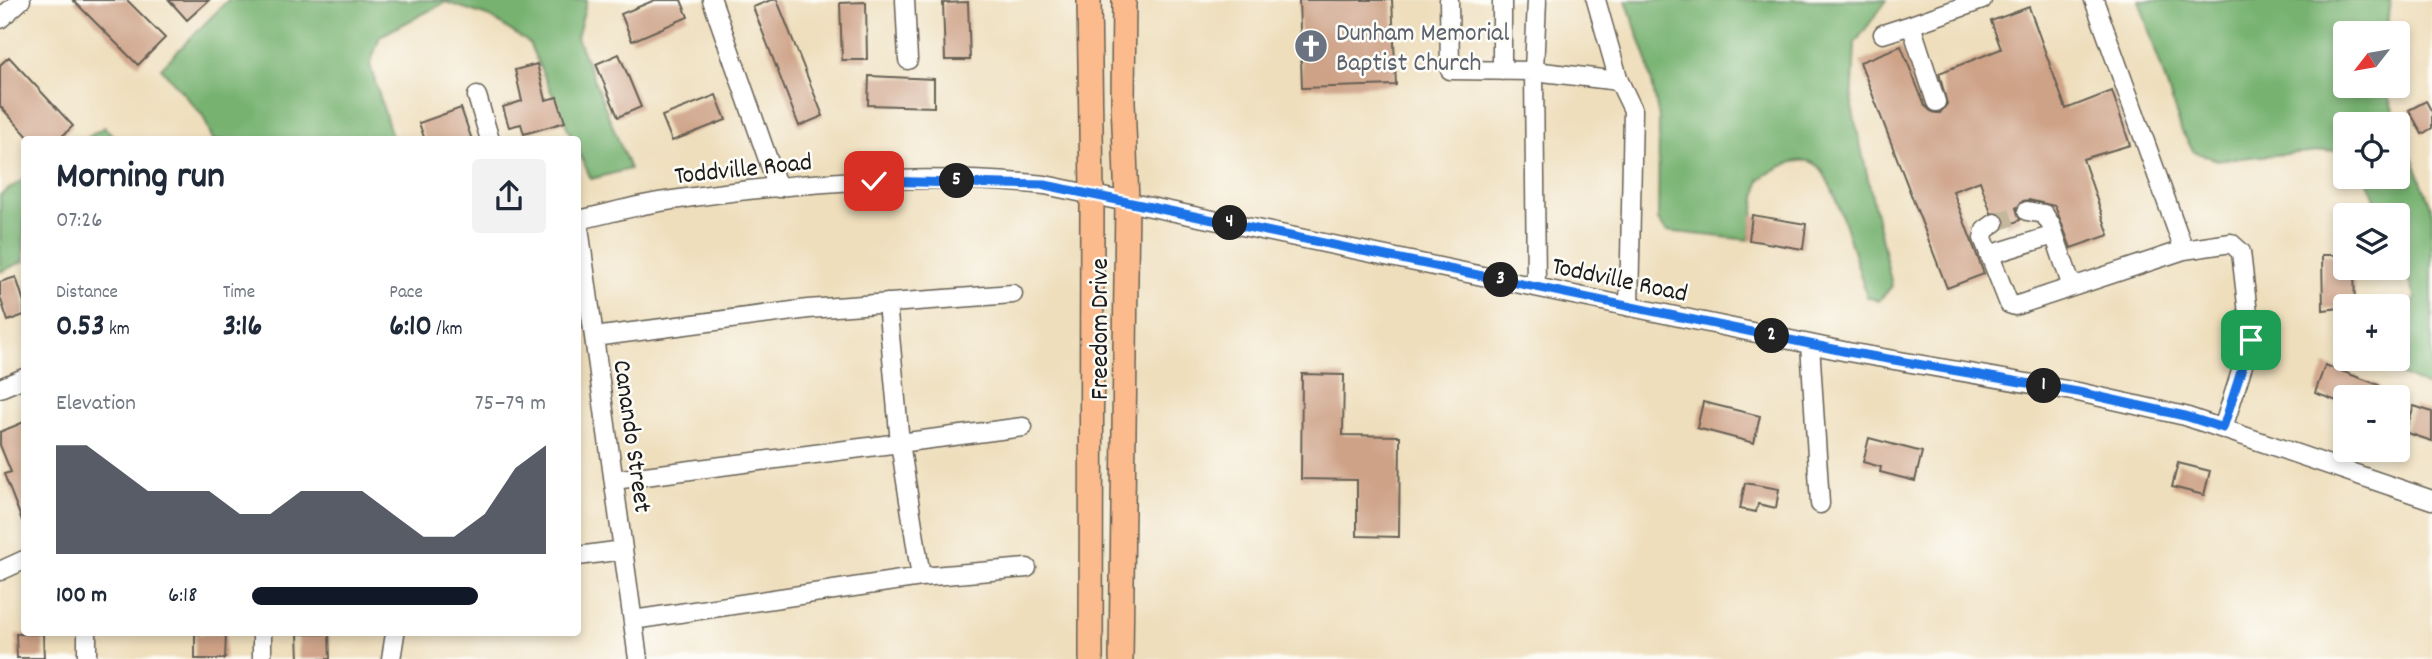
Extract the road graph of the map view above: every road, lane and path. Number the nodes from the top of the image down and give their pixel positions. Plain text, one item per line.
1 (22, 0) edge
2 (712, 0) edge
3 (905, 0) edge
4 (1088, 0) edge
5 (1124, 0) edge
6 (1449, 0) edge
7 (1502, 0) edge
8 (1537, 0) edge
9 (1596, 0) edge
10 (1982, 0) edge
11 (2094, 0) edge
12 (0, 19) edge
13 (1911, 25) junction
14 (1883, 34) dead end
15 (908, 60) dead end
16 (1502, 71) junction
17 (1534, 71) junction
18 (1619, 80) junction
19 (477, 96) dead end
20 (1936, 102) dead end
21 (489, 136) edge
22 (778, 188) junction
23 (1092, 195) junction
24 (1127, 202) junction
25 (2027, 211) dead end
26 (581, 219) edge
27 (1995, 223) dead end
28 (2054, 234) junction
29 (581, 242) edge
30 (2184, 250) junction
31 (1989, 255) junction
32 (1536, 287) junction
33 (2072, 287) junction
34 (1013, 294) dead end
35 (887, 303) junction
36 (1629, 307) junction
37 (594, 338) junction
38 (1810, 344) junction
39 (21, 379) edge
40 (0, 388) edge
41 (1023, 427) dead end
42 (2223, 428) junction
43 (900, 443) junction
44 (614, 480) junction
45 (2432, 500) edge
46 (1821, 504) dead end
47 (623, 550) junction
48 (581, 556) edge
49 (21, 561) edge
50 (1027, 568) dead end
51 (0, 571) edge
52 (922, 577) junction
53 (633, 620) junction
54 (87, 636) edge
55 (262, 636) edge
56 (396, 636) edge
57 (87, 659) edge
58 (262, 659) edge
59 (391, 659) edge
60 (639, 659) edge
61 (1091, 659) edge
62 (1121, 659) edge

1 - 12 street
2 - 22 street
3 - 15 street
4 - 23 main road, Freedom Drive
5 - 24 main road, Freedom Drive
6 - 16 street
7 - 16 street
8 - 17 street
9 - 18 street
10 - 13 street
11 - 30 street
13 - 14 street
13 - 20 street
16 - 17 street
17 - 18 street
17 - 32 street
18 - 36 street
19 - 21 street
22 - 23 street, Toddville Road
22 - 26 street, Toddville Road
23 - 24 street, Toddville Road
23 - 61 main road, Freedom Drive
24 - 32 street, Toddville Road
24 - 62 main road, Freedom Drive
25 - 28 street
27 - 31 street
28 - 31 street
28 - 33 street
29 - 37 street, Canando Street
30 - 33 street
30 - 42 street
31 - 33 street
32 - 36 street, Toddville Road
34 - 35 street
35 - 37 street
35 - 43 street
36 - 38 street, Toddville Road
37 - 44 street, Canando Street
38 - 42 street, Toddville Road
38 - 46 street
39 - 40 street
41 - 43 street
42 - 45 street, Toddville Road
43 - 44 street
43 - 52 street
44 - 47 street, Canando Street
47 - 48 street
47 - 53 street, Canando Street
49 - 51 street
50 - 52 street
52 - 53 street
53 - 60 street, Canando Street
54 - 57 street
55 - 58 street
56 - 59 street

